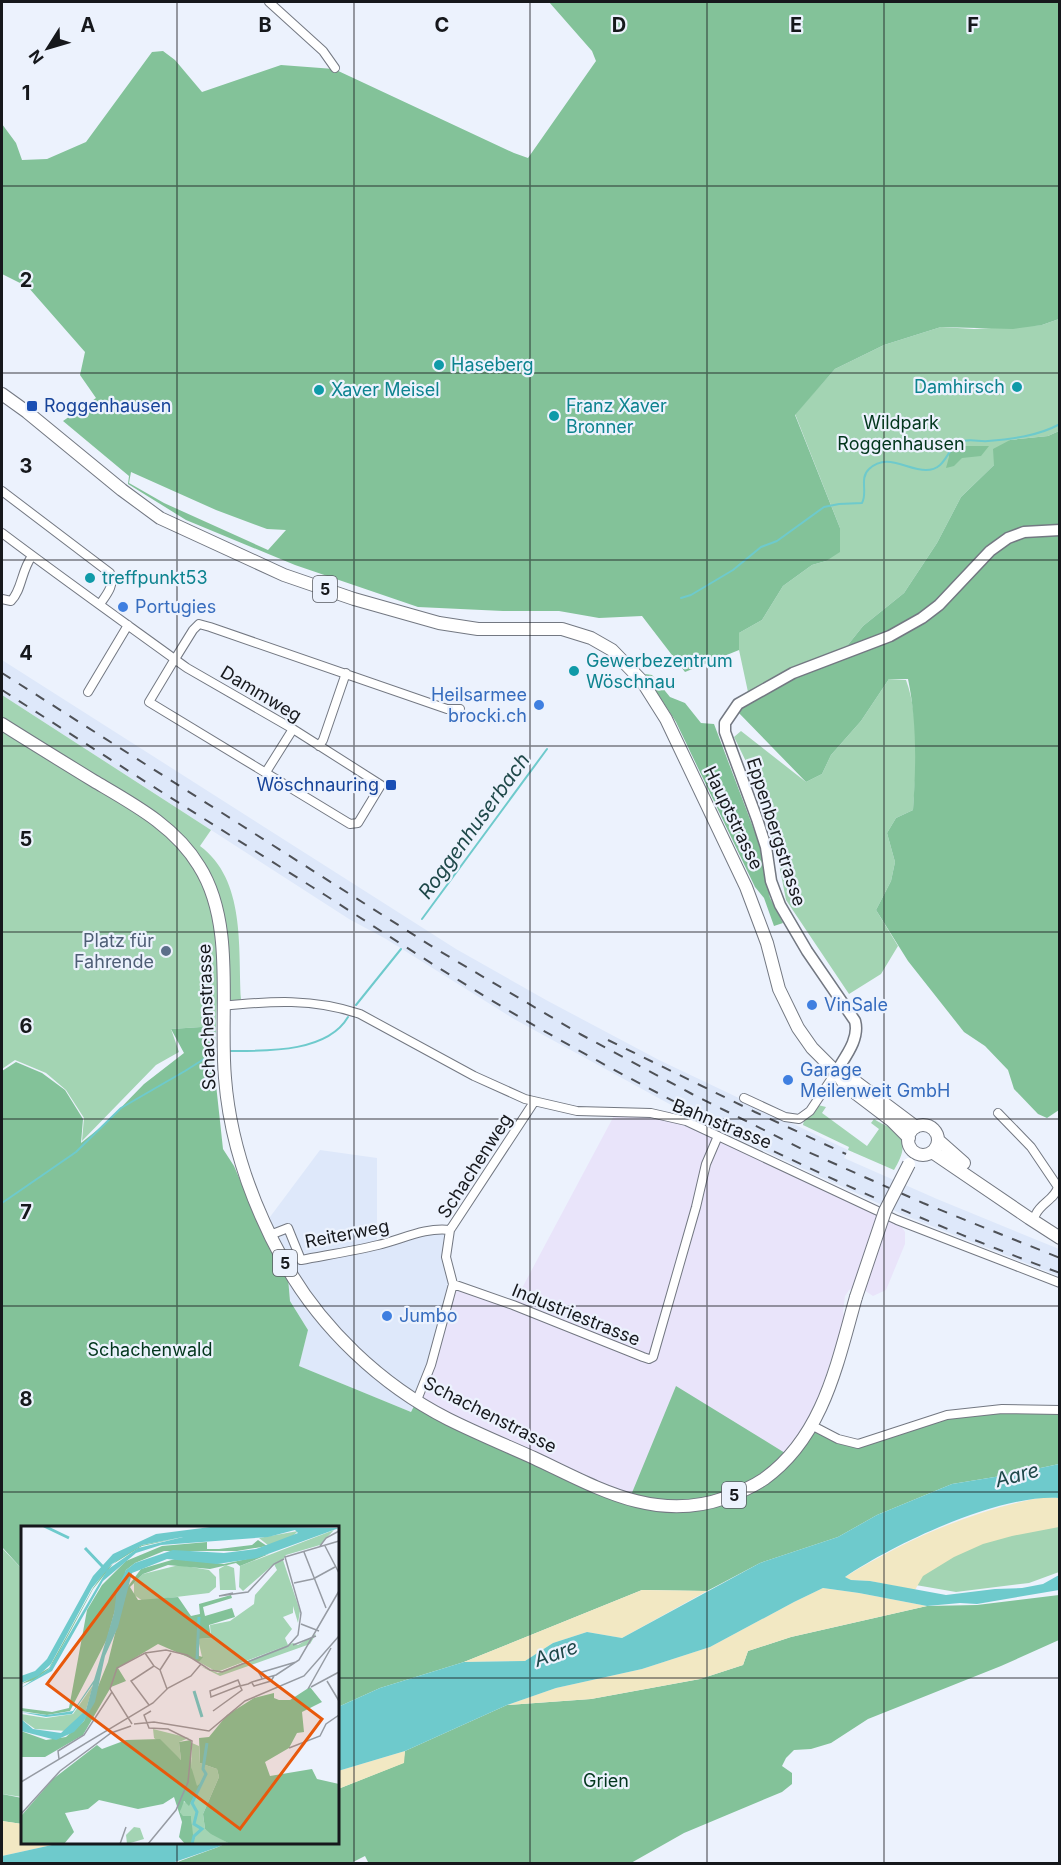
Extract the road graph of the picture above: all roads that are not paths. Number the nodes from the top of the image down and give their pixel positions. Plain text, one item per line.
1 (269, 2) edge
2 (335, 68) dead end
3 (2, 394) edge
4 (2, 491) edge
5 (1059, 530) edge
6 (2, 533) edge
7 (32, 556) junction
8 (2, 599) edge
9 (100, 604) junction
10 (128, 625) junction
11 (175, 659) junction
12 (346, 673) junction
13 (88, 692) dead end
14 (460, 710) dead end
15 (2, 724) edge
16 (293, 729) junction
17 (319, 746) junction
18 (266, 772) junction
19 (222, 1006) junction
20 (836, 1072) junction
21 (744, 1098) dead end
22 (534, 1102) junction
23 (998, 1113) dead end
24 (912, 1132) junction
25 (718, 1136) junction
26 (935, 1146) junction
27 (916, 1152) junction
28 (1035, 1214) junction
29 (1059, 1229) edge
30 (450, 1230) junction
31 (270, 1234) junction
32 (1059, 1238) edge
33 (1059, 1283) edge
34 (453, 1284) junction
35 (417, 1400) junction
36 (1059, 1410) edge
37 (813, 1426) junction

1 - 2 street
3 - 20 main road, Hauptstrasse / 5
4 - 9 street
5 - 20 street, Eppenbergstrasse
6 - 7 street, Dammweg
7 - 8 street
7 - 9 street, Dammweg
9 - 10 street, Dammweg
10 - 11 street, Dammweg
10 - 13 street
11 - 12 street
11 - 16 street, Dammweg
11 - 18 street
12 - 14 street
12 - 17 street
15 - 19 main road, Schachenstrasse / 5
16 - 17 street, Dammweg
16 - 18 street
17 - 18 street, Dammweg
19 - 22 street, Bahnstrasse
19 - 31 main road, Schachenstrasse / 5
20 - 21 street
20 - 24 main road, Hauptstrasse / 5
22 - 25 street, Bahnstrasse
22 - 30 street, Schachenweg
23 - 28 street
24 - 26 main road
24 - 27 main road
25 - 33 street, Bahnstrasse
25 - 34 street, Industriestrasse
26 - 27 main road
26 - 28 main road
26 - 32 main road
27 - 37 main road, Schachenstrasse / 5, bridge
28 - 29 main road
30 - 31 street, Reiterweg
30 - 34 street, Schachenweg
31 - 35 main road, Schachenstrasse / 5
34 - 35 street
35 - 37 main road, Schachenstrasse / 5
36 - 37 street

